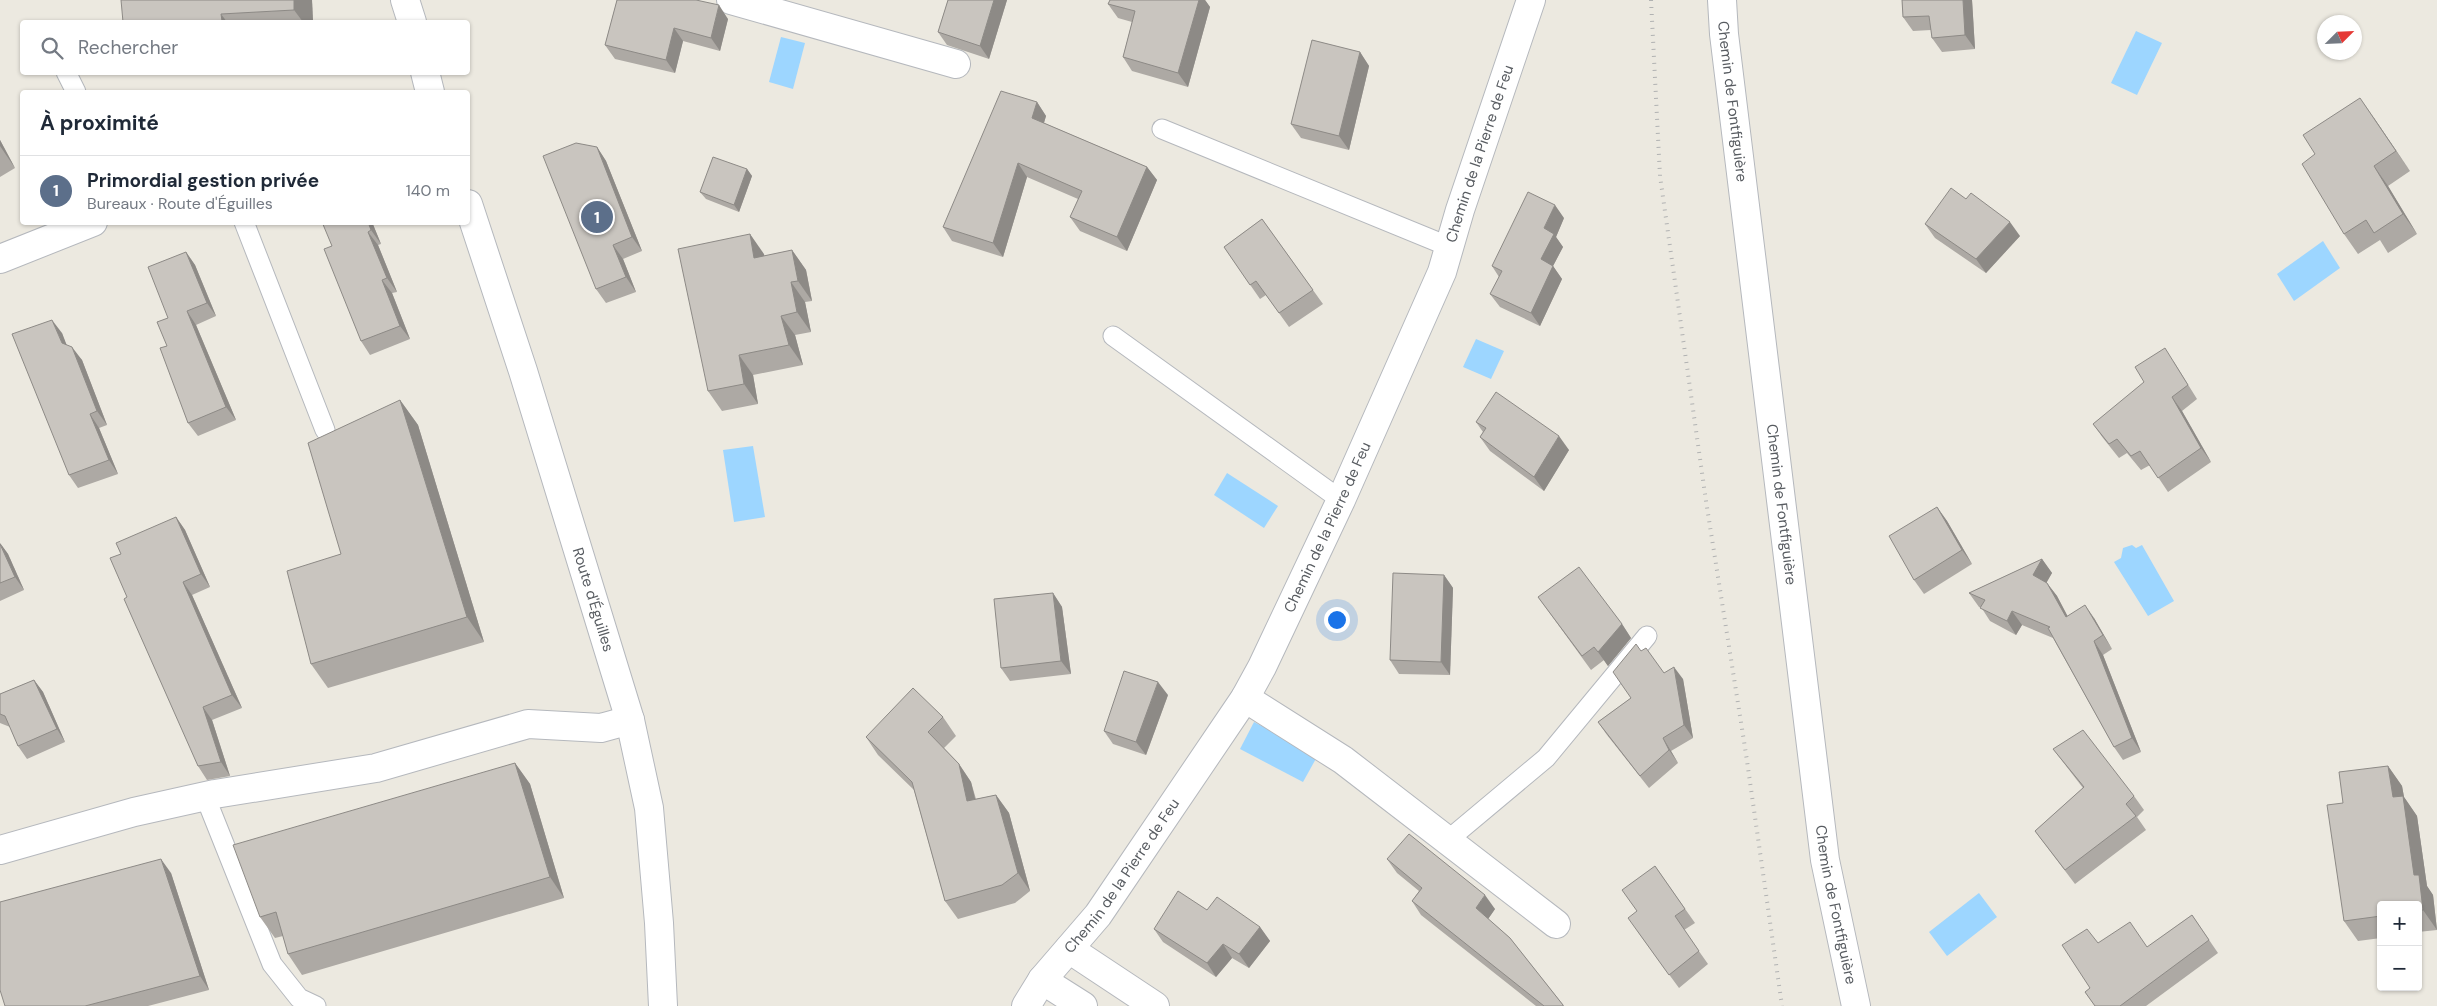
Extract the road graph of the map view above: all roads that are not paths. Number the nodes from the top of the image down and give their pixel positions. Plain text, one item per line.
1 (405, 0) edge
2 (731, 0) edge
3 (1532, 0) edge
4 (1722, 0) edge
5 (411, 20) edge
6 (956, 64) dead end
7 (68, 75) edge
8 (75, 90) edge
9 (1162, 129) dead end
10 (470, 210) edge
11 (85, 225) edge
12 (245, 225) edge
13 (1450, 248) junction
14 (0, 259) edge
15 (1113, 336) dead end
16 (325, 430) dead end
17 (1341, 500) junction
18 (1646, 636) dead end
19 (1245, 698) junction
20 (630, 720) junction
21 (205, 796) junction
22 (1448, 840) junction
23 (0, 850) edge
24 (1556, 924) dead end
25 (1068, 949) junction
26 (1042, 980) junction
27 (316, 1006) edge
28 (663, 1006) edge
29 (1026, 1006) edge
30 (1083, 1006) edge
31 (1155, 1006) edge
32 (1856, 1006) edge

1 - 5 street
2 - 6 street
3 - 13 street, Chemin de la Pierre de Feu
4 - 32 street, Chemin de Fontfiguière
7 - 8 lane
9 - 13 lane
10 - 20 street, Route d'Éguilles
11 - 14 street
12 - 16 lane
13 - 17 street, Chemin de la Pierre de Feu
15 - 17 lane
17 - 19 street, Chemin de la Pierre de Feu
18 - 22 lane
19 - 22 street
19 - 25 street, Chemin de la Pierre de Feu
20 - 21 street
20 - 28 street, Route d'Éguilles
21 - 23 street
21 - 27 lane
22 - 24 street
25 - 26 street, Chemin de la Pierre de Feu
25 - 31 street
26 - 29 street, Chemin de la Pierre de Feu
26 - 30 street

